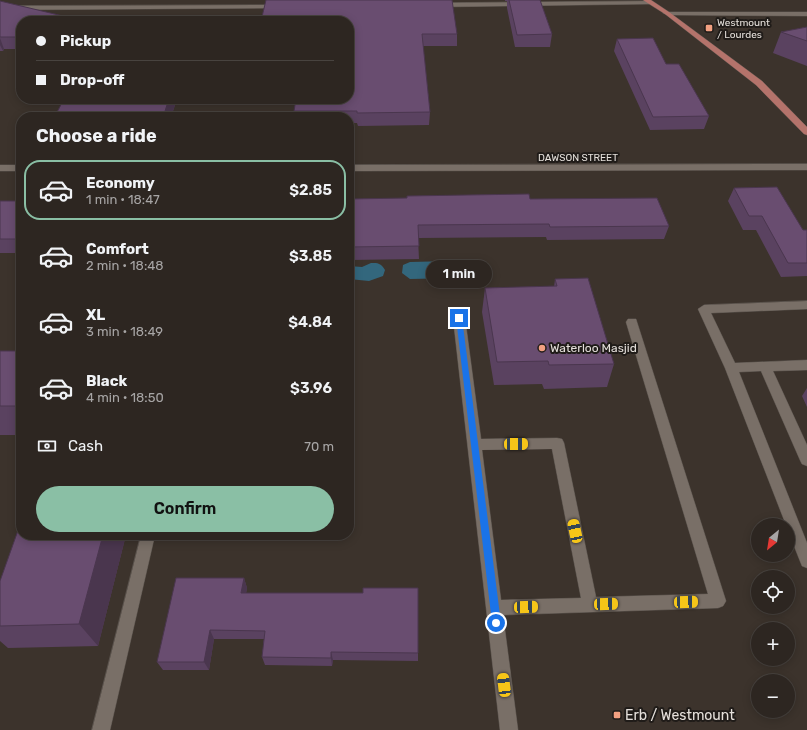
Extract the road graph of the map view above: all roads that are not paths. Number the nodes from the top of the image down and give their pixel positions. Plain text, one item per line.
1 (649, 1) edge
2 (431, 5) edge
3 (287, 6) edge
4 (0, 8) edge
5 (668, 13) junction
6 (807, 14) edge
7 (807, 132) edge
8 (807, 167) edge
9 (0, 168) edge
10 (16, 168) edge
11 (354, 168) edge
12 (807, 305) edge
13 (459, 318) dead end
14 (632, 322) dead end
15 (807, 365) edge
16 (766, 367) junction
17 (731, 368) junction
18 (475, 444) junction
19 (807, 460) edge
20 (147, 540) edge
21 (807, 561) edge
22 (590, 604) junction
23 (494, 608) junction
24 (101, 730) edge
25 (509, 730) edge

1 - 2 street
1 - 5 main road
3 - 4 street
5 - 6 street
5 - 7 main road
8 - 11 street, DAWSON STREET
9 - 10 street
12 - 17 street
13 - 18 street
14 - 22 street
15 - 16 street
16 - 17 street
16 - 19 street
17 - 21 street
18 - 22 street
18 - 23 street
20 - 24 street
22 - 23 street
23 - 25 street

